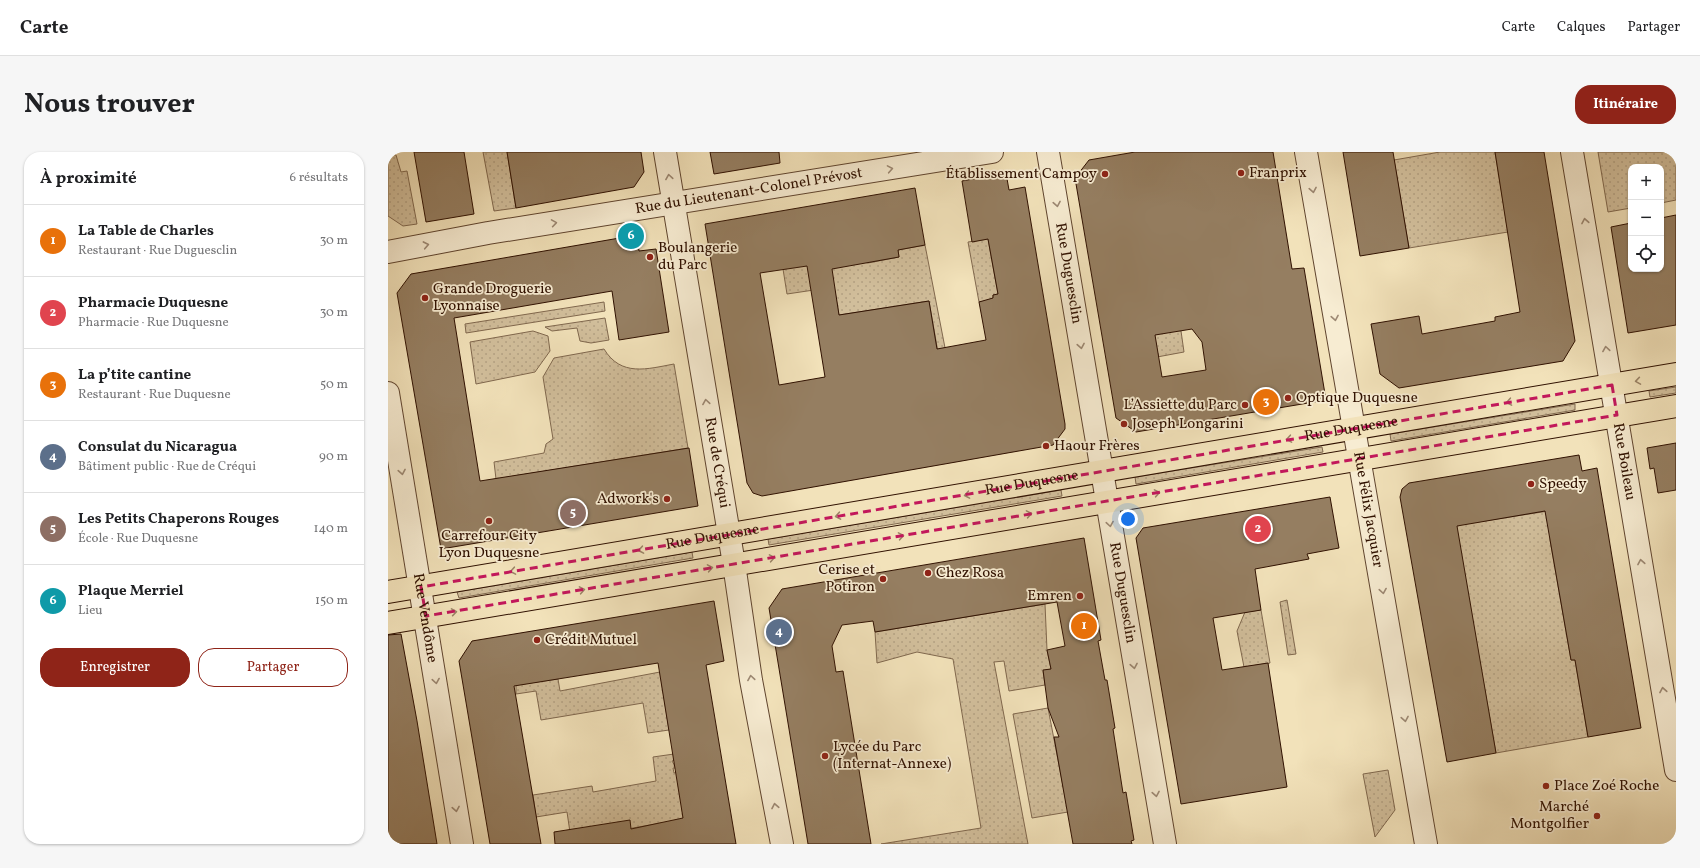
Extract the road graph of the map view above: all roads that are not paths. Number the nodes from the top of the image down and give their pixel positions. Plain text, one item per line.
1 (665, 152) edge
2 (992, 152) edge
3 (1048, 152) edge
4 (1306, 152) edge
5 (1572, 152) edge
6 (673, 205) junction
7 (388, 252) edge
8 (1676, 374) edge
9 (1612, 385) junction
10 (388, 393) edge
11 (1676, 406) edge
12 (1616, 415) junction
13 (1355, 429) junction
14 (1360, 458) junction
15 (1102, 472) junction
16 (1107, 501) junction
17 (729, 535) junction
18 (734, 564) junction
19 (421, 587) junction
20 (388, 592) edge
21 (426, 616) junction
22 (388, 623) edge
23 (1676, 770) edge
24 (462, 844) edge
25 (782, 844) edge
26 (1164, 844) edge
27 (1426, 844) edge

6 -> 1 street, Rue de Créqui
6 -> 2 street, Rue du Lieutenant-Colonel Prévost
3 -> 15 street, Rue Duguesclin
4 -> 13 street, Rue Félix Jacquier
9 -> 5 street, Rue Boileau
7 -> 6 street, Rue du Lieutenant-Colonel Prévost
17 -> 6 street, Rue de Créqui
8 -> 9 main road, Rue Duquesne
9 - 12 street, Rue Boileau
9 -> 13 main road, Rue Duquesne
10 -> 19 street, Rue Vendôme
11 - 12 main road, Rue Duquesne
12 - 14 main road, Rue Duquesne
23 -> 12 street, Rue Boileau
13 - 14 street, Rue Félix Jacquier
13 -> 15 main road, Rue Duquesne
16 -> 14 main road, Rue Duquesne
14 -> 27 street, Rue Félix Jacquier
15 - 16 street, Rue Duguesclin
15 -> 17 main road, Rue Duquesne
18 -> 16 main road, Rue Duquesne
16 -> 26 street, Rue Duguesclin
17 - 18 street, Rue de Créqui
17 -> 19 main road, Rue Duquesne
21 -> 18 main road, Rue Duquesne
25 -> 18 street, Rue de Créqui
19 - 20 main road, Rue Duquesne
19 - 21 street, Rue Vendôme
21 - 22 main road, Rue Duquesne
21 -> 24 street, Rue Vendôme

